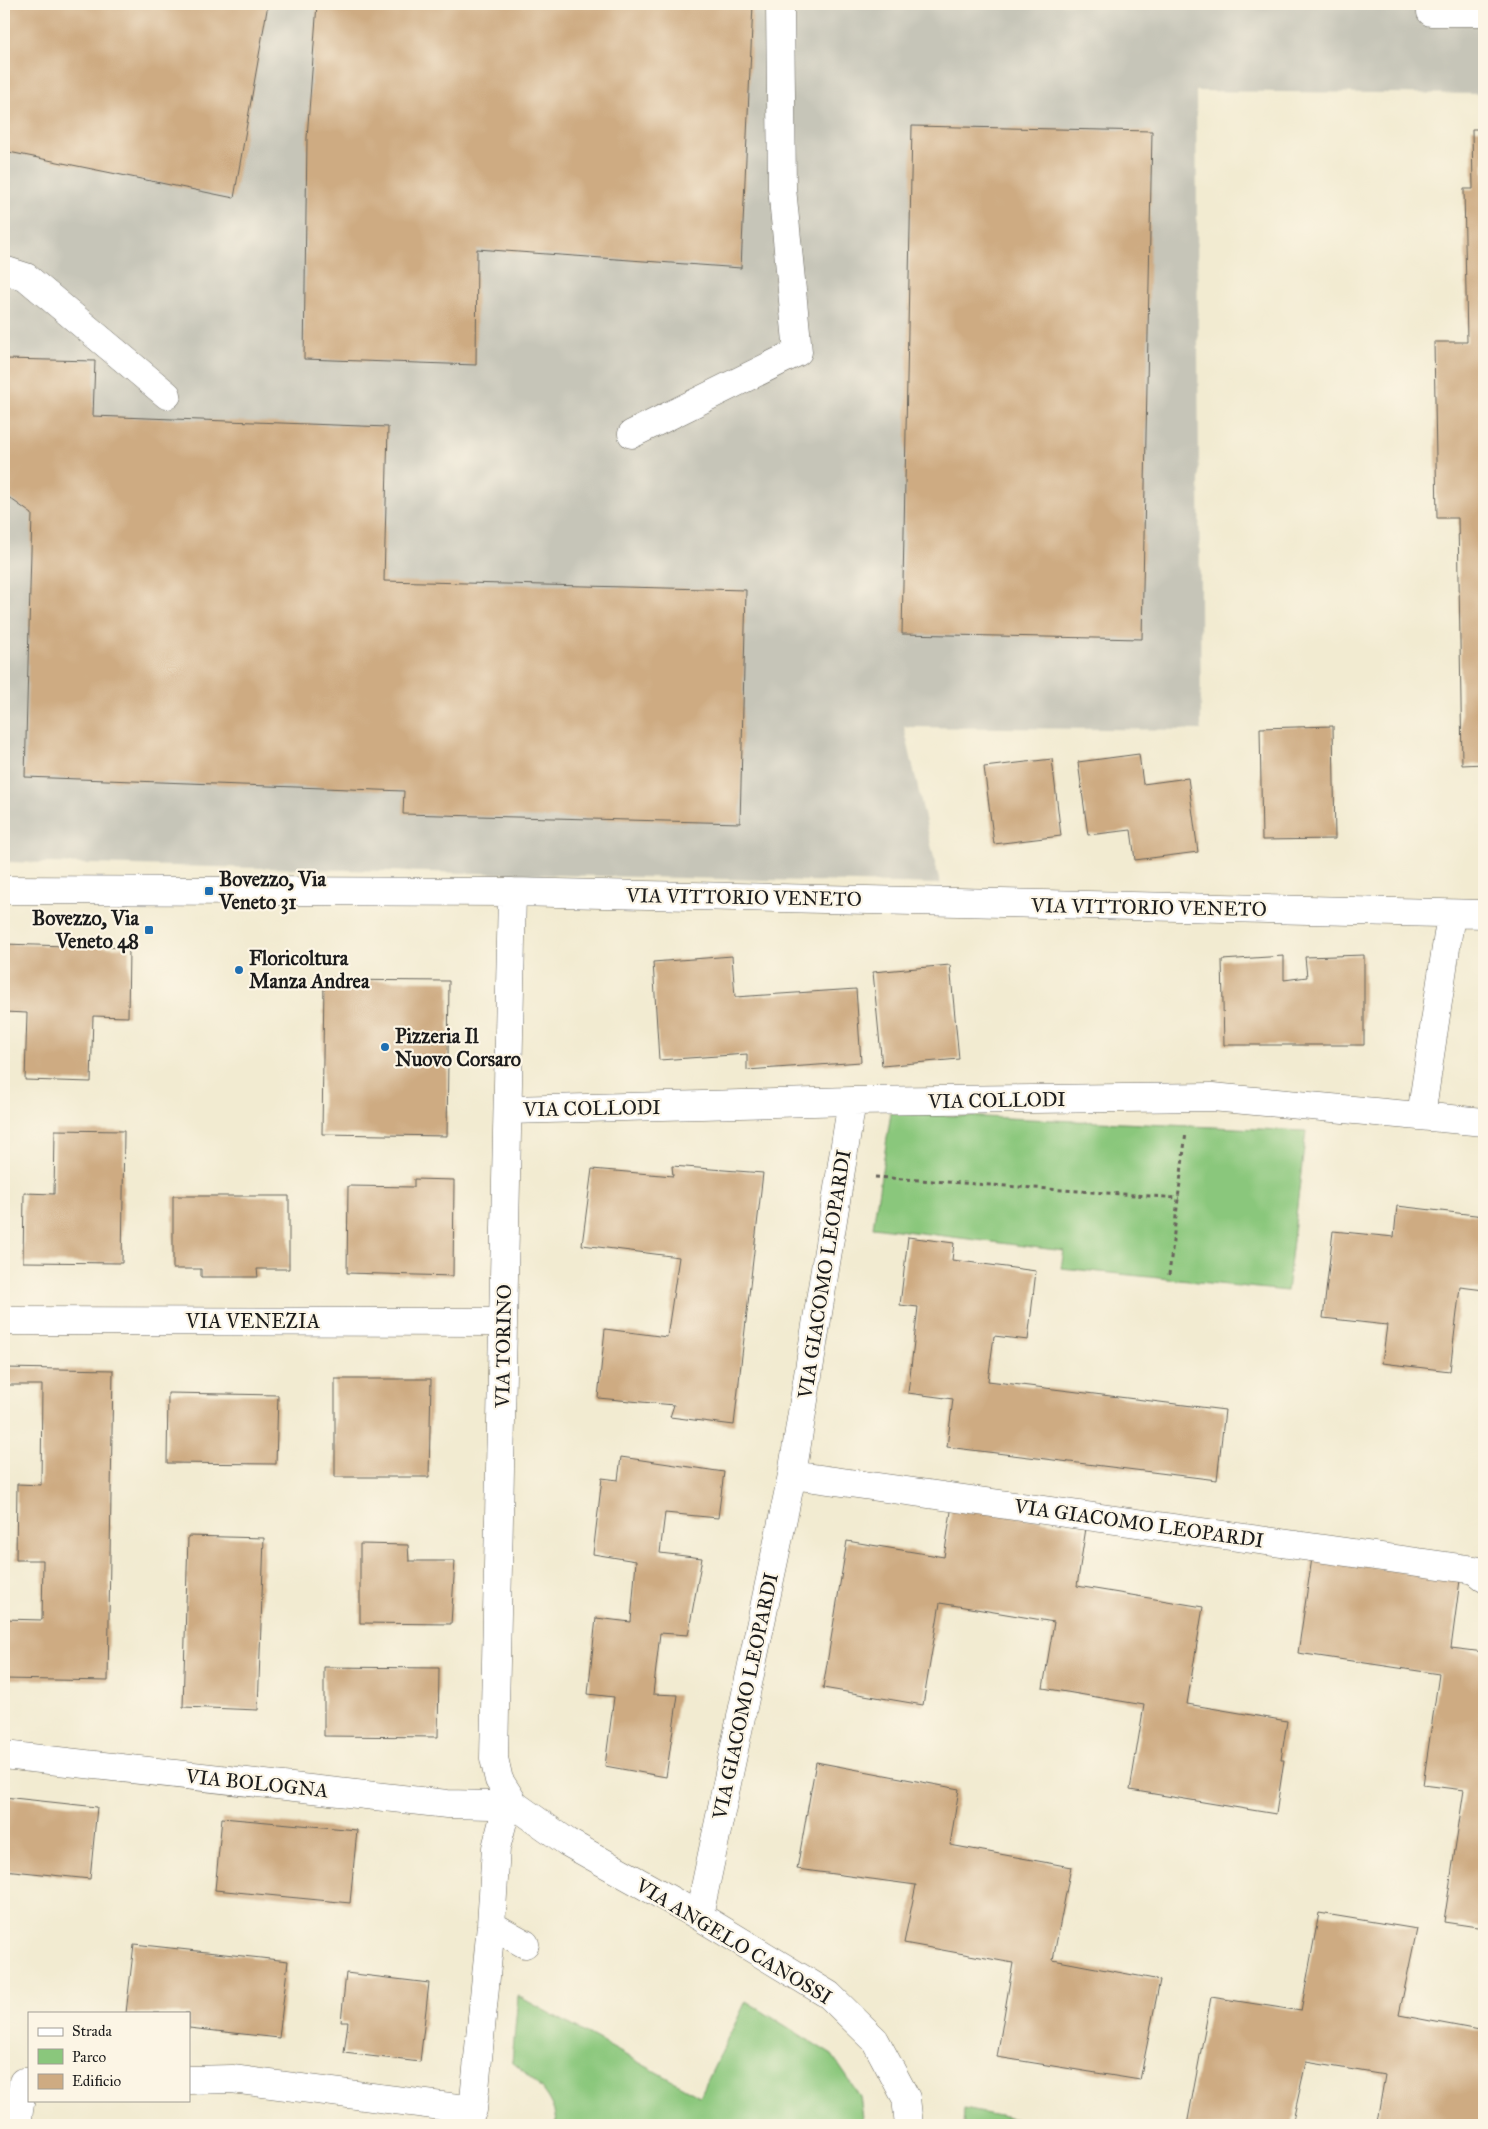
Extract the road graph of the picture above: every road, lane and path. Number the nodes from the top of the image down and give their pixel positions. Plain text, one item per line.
1 (780, 4) edge
2 (1431, 12) dead end
3 (1484, 12) edge
4 (4, 270) edge
5 (167, 395) dead end
6 (632, 434) dead end
7 (4, 890) edge
8 (512, 892) junction
9 (1451, 914) junction
10 (1484, 914) edge
11 (852, 1102) junction
12 (509, 1110) junction
13 (1421, 1116) junction
14 (1484, 1122) edge
15 (1187, 1126) dead end
16 (881, 1178) dead end
17 (1179, 1198) junction
18 (1169, 1275) dead end
19 (4, 1321) edge
20 (503, 1322) junction
21 (792, 1476) junction
22 (1484, 1577) edge
23 (4, 1755) edge
24 (509, 1798) junction
25 (699, 1916) junction
26 (491, 1925) junction
27 (526, 1944) dead end
28 (190, 2080) edge
29 (28, 2082) edge
30 (17, 2125) edge
31 (909, 2125) edge

1 - 6 street
2 - 3 street
4 - 5 street
7 - 8 street, VIA VITTORIO VENETO
8 - 9 street, VIA VITTORIO VENETO
8 - 12 street, VIA TORINO
9 - 10 street, VIA VITTORIO VENETO
9 - 13 street
11 - 12 street, VIA COLLODI
11 - 13 street, VIA COLLODI
11 - 21 street, VIA GIACOMO LEOPARDI
12 - 20 street, VIA TORINO
13 - 14 street, VIA COLLODI
15 - 17 path
16 - 17 path
17 - 18 path
19 - 20 street, VIA VENEZIA
20 - 24 street, VIA TORINO
21 - 22 street, VIA GIACOMO LEOPARDI
21 - 25 street, VIA GIACOMO LEOPARDI
23 - 24 street, VIA BOLOGNA
24 - 25 street, VIA ANGELO CANOSSI
24 - 26 street
25 - 31 street, VIA ANGELO CANOSSI
26 - 27 street
26 - 28 street
29 - 30 street

